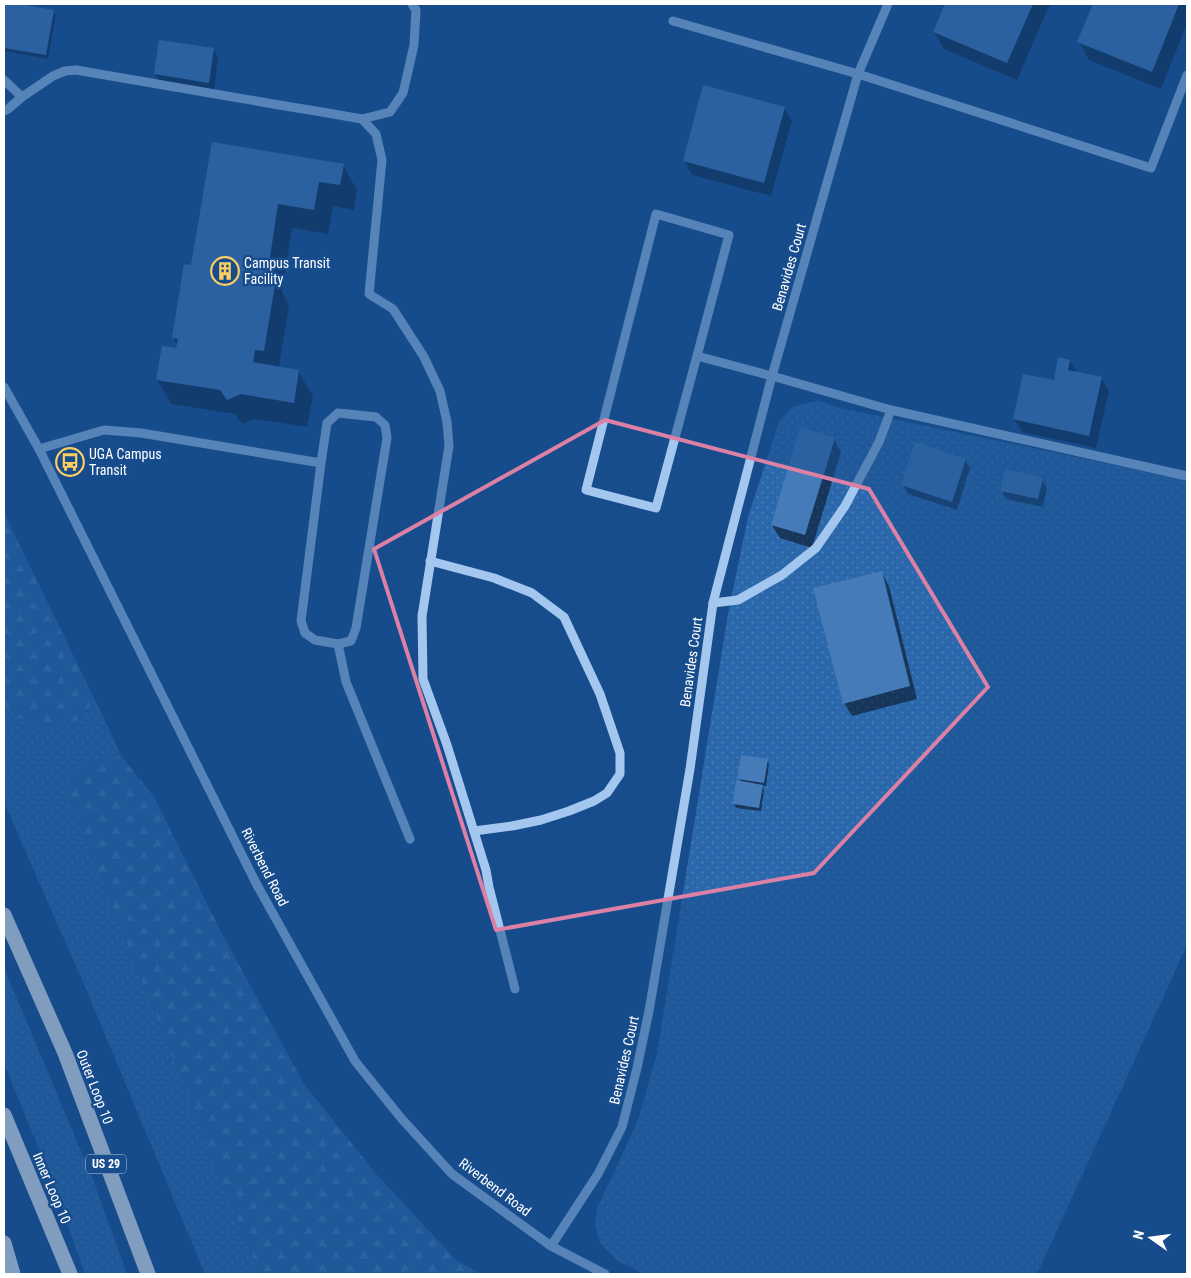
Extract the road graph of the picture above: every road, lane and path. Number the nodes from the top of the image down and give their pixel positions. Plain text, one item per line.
1 (412, 4) edge
2 (888, 4) edge
3 (673, 21) dead end
4 (858, 74) junction
5 (1187, 75) edge
6 (4, 80) edge
7 (22, 97) junction
8 (4, 111) edge
9 (362, 120) junction
10 (697, 356) junction
11 (772, 376) junction
12 (4, 387) edge
13 (891, 410) junction
14 (39, 449) junction
15 (321, 463) junction
16 (1187, 476) edge
17 (430, 561) junction
18 (713, 603) junction
19 (338, 644) junction
20 (474, 831) junction
21 (410, 838) dead end
22 (4, 915) edge
23 (515, 989) dead end
24 (4, 1114) edge
25 (4, 1243) edge
26 (551, 1246) junction
27 (13, 1274) edge
28 (70, 1274) edge
29 (148, 1274) edge
30 (605, 1274) edge

1 - 9 street
2 - 4 street, Benavides Court
3 - 4 street
4 - 5 street
4 - 11 street, Benavides Court
6 - 7 street
7 - 8 street
7 - 9 street
9 - 17 street
10 - 10 street
10 - 11 street
11 - 13 street
11 - 18 street, Benavides Court
12 - 14 street, Riverbend Road
13 - 16 street
13 - 18 street
14 - 15 street
14 - 26 street, Riverbend Road
15 - 19 street
15 - 19 street
17 - 20 street
17 - 20 street
18 - 26 street, Benavides Court
19 - 21 street
20 - 23 street
22 - 29 highway, Outer Loop 10 / US 29
24 - 28 highway, Inner Loop 10
25 - 27 highway
26 - 30 street, Riverbend Road

